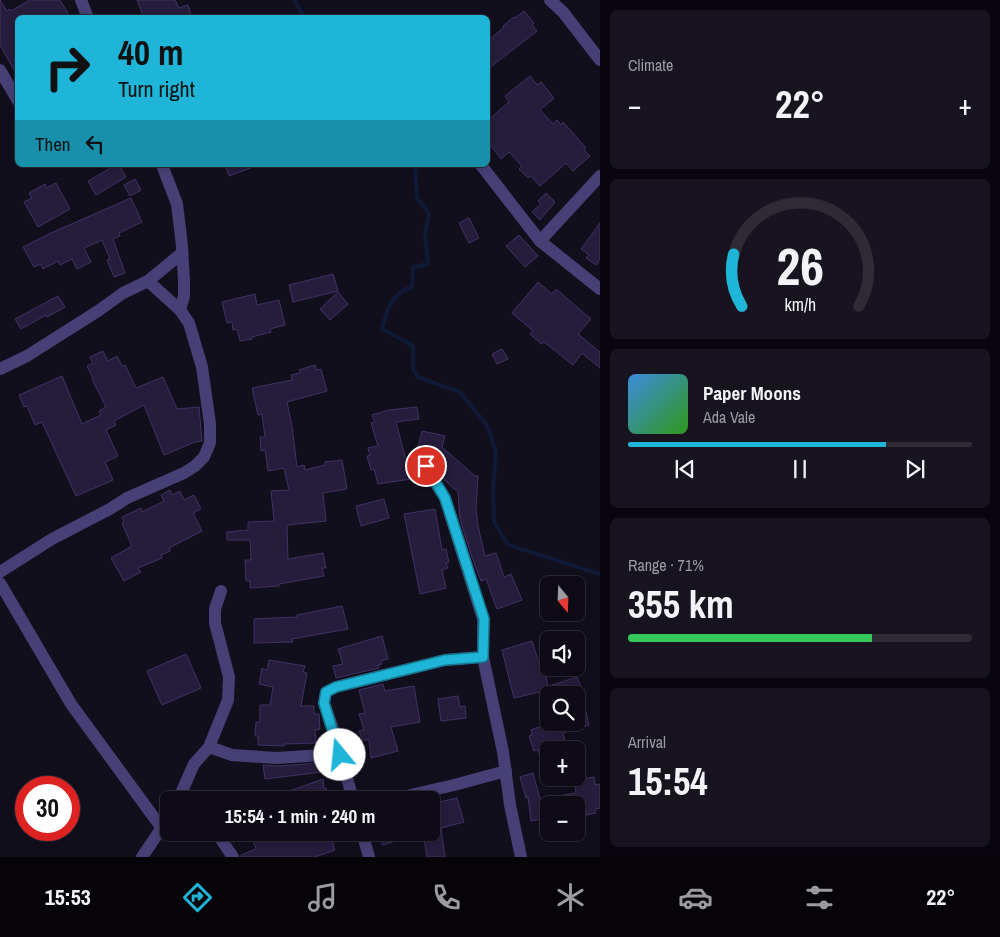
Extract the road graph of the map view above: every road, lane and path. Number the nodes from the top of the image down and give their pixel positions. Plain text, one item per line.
1 (81, 0) edge
2 (550, 0) edge
3 (87, 15) edge
4 (600, 60) edge
5 (0, 70) edge
6 (15, 97) edge
7 (163, 167) edge
8 (483, 167) edge
9 (600, 176) edge
10 (540, 241) junction
11 (182, 253) junction
12 (148, 281) junction
13 (600, 289) edge
14 (180, 310) junction
15 (0, 368) edge
16 (426, 466) dead end
17 (0, 572) edge
18 (0, 583) edge
19 (221, 591) dead end
20 (483, 657) junction
21 (337, 741) junction
22 (209, 747) junction
23 (323, 755) junction
24 (344, 769) junction
25 (506, 771) junction
26 (182, 791) edge
27 (350, 791) edge
28 (428, 791) edge
29 (160, 827) edge
30 (160, 830) edge
31 (222, 841) edge
32 (365, 841) edge
33 (142, 857) edge
34 (233, 857) edge
35 (369, 857) edge
36 (521, 857) edge

1 - 3 street
2 - 4 street
5 - 6 street
7 - 11 street
8 - 10 street
9 - 10 street
10 - 13 street
11 - 12 street
11 - 14 street
12 - 14 street
12 - 15 street
14 - 17 street
16 - 20 street
18 - 29 street
19 - 22 street
20 - 21 street
20 - 25 street
21 - 23 street
21 - 24 street
22 - 23 street
22 - 26 street
23 - 24 street
24 - 27 street
25 - 28 street
25 - 36 street
30 - 33 street
31 - 34 street
32 - 35 street

